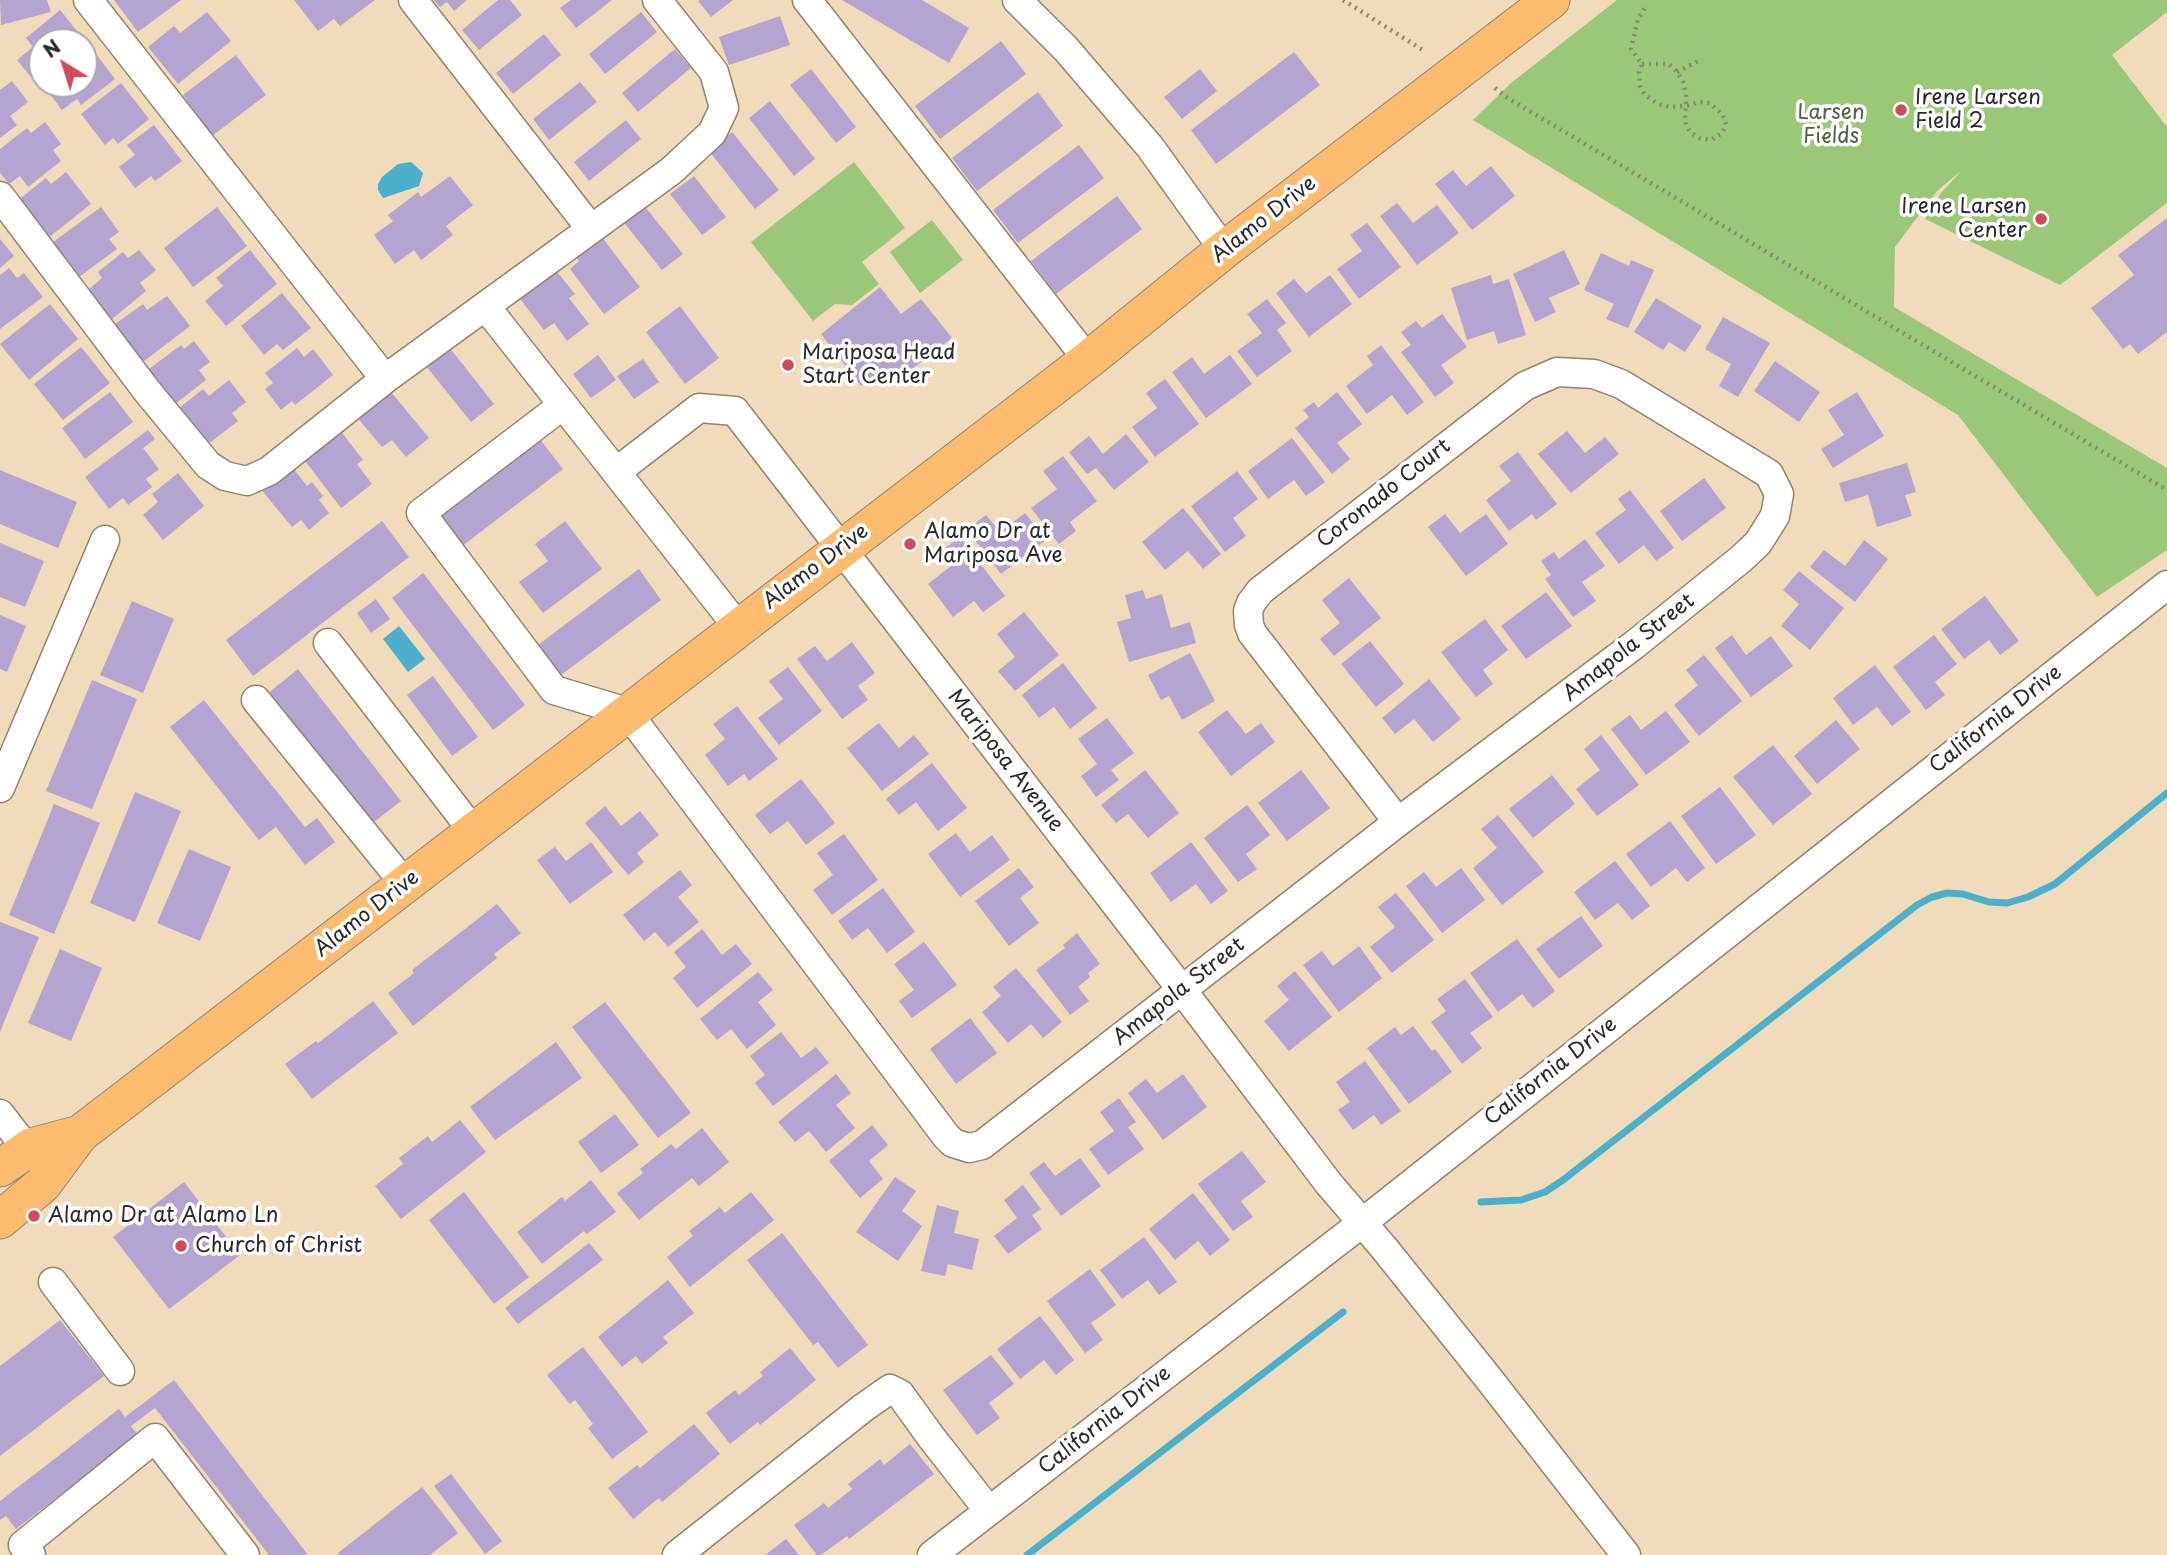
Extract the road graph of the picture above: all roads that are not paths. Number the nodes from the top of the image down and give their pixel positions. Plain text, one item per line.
1 (89, 0) edge
2 (413, 0) edge
3 (657, 0) edge
4 (807, 0) edge
5 (1017, 0) edge
6 (1551, 0) edge
7 (0, 196) edge
8 (591, 229) junction
9 (1224, 250) junction
10 (486, 307) junction
11 (1088, 360) junction
12 (385, 379) junction
13 (563, 405) junction
14 (1762, 468) joint
15 (616, 472) junction
16 (104, 540) dead end
17 (840, 549) junction
18 (2167, 585) edge
19 (738, 627) junction
20 (328, 643) dead end
21 (256, 700) dead end
22 (627, 712) junction
23 (0, 788) edge
24 (1398, 822) junction
25 (473, 831) junction
26 (405, 884) junction
27 (1182, 990) junction
28 (0, 1114) edge
29 (80, 1134) junction
30 (14, 1158) edge
31 (0, 1190) edge
32 (0, 1220) edge
33 (1362, 1223) junction
34 (53, 1282) dead end
35 (120, 1371) dead end
36 (989, 1511) junction
37 (241, 1554) edge
38 (31, 1555) edge
39 (677, 1555) edge
40 (932, 1555) edge
41 (1626, 1555) edge

1 - 12 street
2 - 8 street
3 - 8 street
4 - 11 street
5 - 9 street
6 - 9 main road, Alamo Drive
7 - 12 street
8 - 10 street
9 - 11 main road, Alamo Drive
10 - 12 street
10 - 13 street
11 - 17 main road, Alamo Drive
13 - 15 street
13 - 22 street
14 - 24 street, Amapola Street
14 - 24 street, Coronado Court
15 - 17 street, Mariposa Avenue
15 - 19 street
16 - 23 street
17 - 19 main road, Alamo Drive
17 - 27 street, Mariposa Avenue
18 - 33 street, California Drive
19 - 22 main road, Alamo Drive
20 - 25 street
21 - 26 street
22 - 25 main road, Alamo Drive
22 - 27 street, Amapola Street
24 - 27 street, Amapola Street
25 - 26 main road, Alamo Drive
26 - 29 main road, Alamo Drive
27 - 33 street, Mariposa Avenue
28 - 30 street
29 - 30 main road, Alamo Drive
29 - 32 main road, Alamo Drive
30 - 31 main road
33 - 36 street, California Drive
33 - 41 street, Mariposa Avenue
34 - 35 street
36 - 39 street
36 - 40 street, California Drive
37 - 38 street

